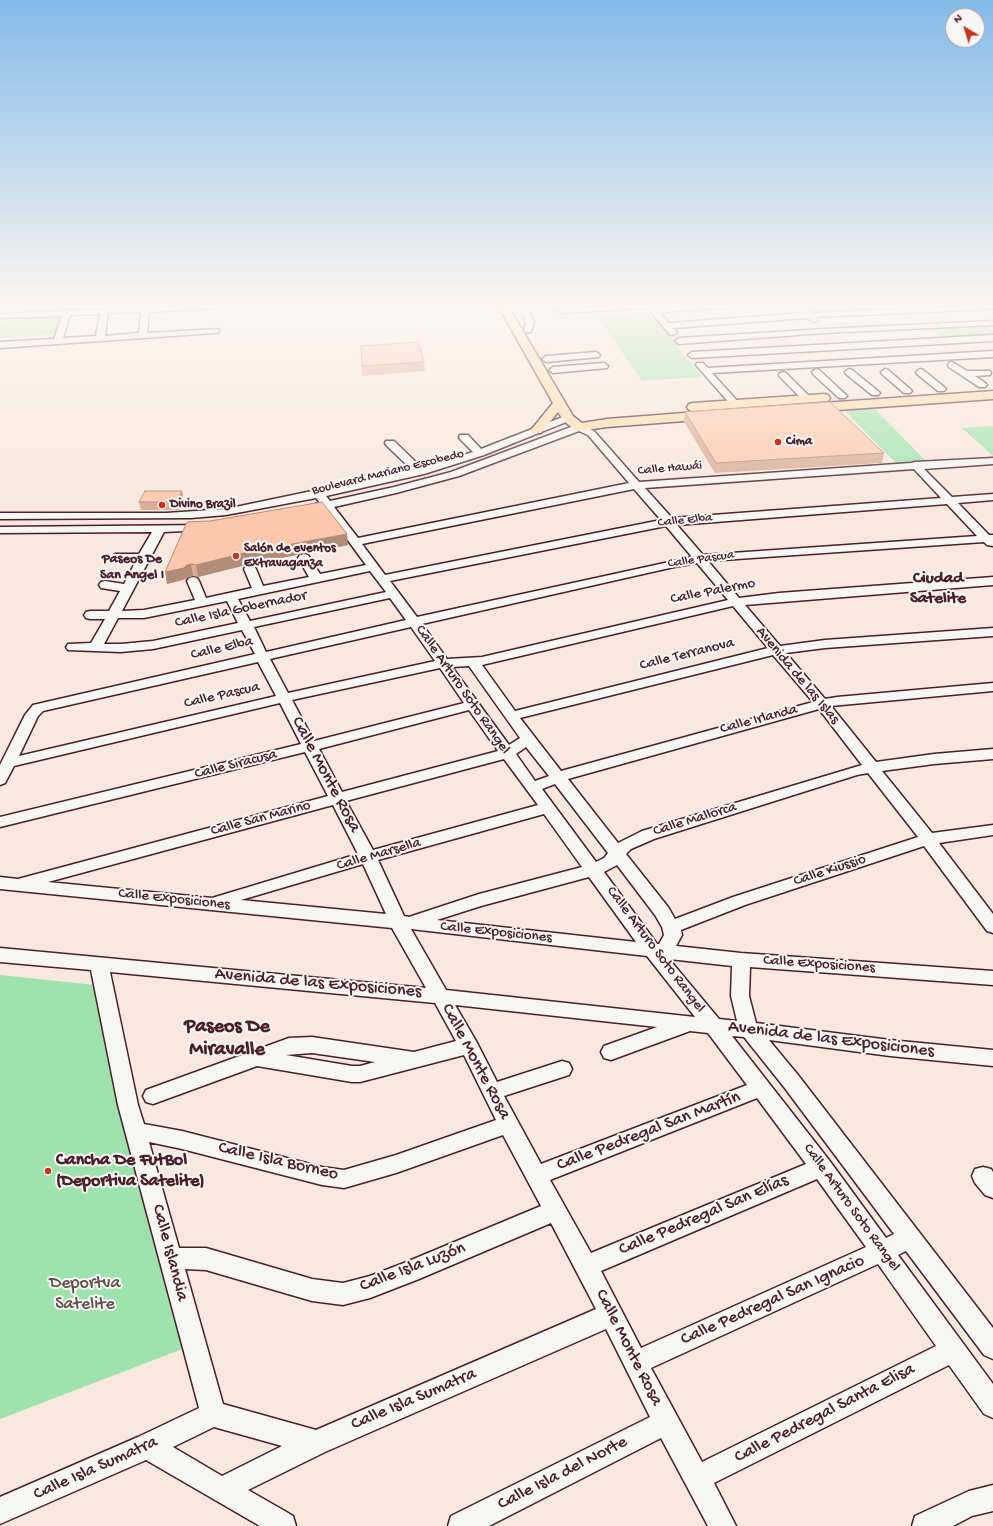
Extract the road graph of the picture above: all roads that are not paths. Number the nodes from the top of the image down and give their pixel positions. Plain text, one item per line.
1 (543, 375) edge
2 (556, 375) edge
3 (709, 375) edge
4 (782, 375) dead end
5 (819, 375) edge
6 (853, 375) edge
7 (889, 375) edge
8 (924, 375) edge
9 (968, 375) edge
10 (987, 385) edge
11 (941, 389) junction
12 (907, 391) junction
13 (875, 393) junction
14 (993, 395) edge
15 (842, 396) junction
16 (807, 399) junction
17 (559, 403) junction
18 (735, 404) junction
19 (568, 418) junction
20 (585, 425) junction
21 (537, 430) junction
22 (464, 437) dead end
23 (390, 443) dead end
24 (480, 453) junction
25 (993, 461) edge
26 (915, 465) junction
27 (420, 472) junction
28 (637, 485) junction
29 (339, 490) junction
30 (320, 494) junction
31 (993, 497) edge
32 (950, 500) junction
33 (347, 501) junction
34 (327, 505) junction
35 (294, 512) edge
36 (0, 516) edge
37 (669, 522) junction
38 (218, 525) edge
39 (160, 529) junction
40 (0, 530) edge
41 (991, 541) edge
42 (354, 542) junction
43 (119, 556) dead end
44 (143, 558) junction
45 (304, 558) dead end
46 (700, 559) junction
47 (374, 567) junction
48 (250, 569) dead end
49 (316, 579) junction
50 (382, 579) junction
51 (193, 581) dead end
52 (993, 581) edge
53 (105, 585) dead end
54 (128, 588) junction
55 (259, 591) junction
56 (393, 594) junction
57 (231, 597) junction
58 (735, 602) junction
59 (202, 603) junction
60 (114, 614) junction
61 (90, 615) dead end
62 (415, 623) junction
63 (246, 624) junction
64 (993, 632) edge
65 (73, 647) dead end
66 (95, 648) junction
67 (776, 650) junction
68 (262, 656) junction
69 (473, 662) junction
70 (444, 663) junction
71 (993, 687) edge
72 (284, 698) junction
73 (822, 704) junction
74 (472, 705) junction
75 (512, 716) junction
76 (528, 739) junction
77 (309, 747) junction
78 (507, 753) junction
79 (993, 754) edge
80 (7, 758) edge
81 (873, 767) junction
82 (559, 777) junction
83 (0, 780) edge
84 (533, 787) junction
85 (337, 799) junction
86 (547, 808) junction
87 (0, 822) edge
88 (993, 830) edge
89 (928, 839) junction
90 (618, 853) junction
91 (368, 857) junction
92 (594, 870) junction
93 (7, 884) edge
94 (211, 904) junction
95 (404, 923) junction
96 (671, 927) junction
97 (993, 927) edge
98 (658, 950) junction
99 (0, 955) edge
100 (741, 960) junction
101 (99, 964) junction
102 (993, 978) edge
103 (440, 996) junction
104 (689, 1024) junction
105 (714, 1027) junction
106 (749, 1030) junction
107 (469, 1046) junction
108 (610, 1052) dead end
109 (993, 1058) edge
110 (562, 1069) dead end
111 (761, 1088) junction
112 (492, 1092) junction
113 (153, 1096) dead end
114 (508, 1124) junction
115 (136, 1131) junction
116 (821, 1167) junction
117 (537, 1175) junction
118 (556, 1210) junction
119 (910, 1238) junction
120 (883, 1251) junction
121 (171, 1258) junction
122 (586, 1266) junction
123 (610, 1315) junction
124 (993, 1347) edge
125 (953, 1350) junction
126 (635, 1363) junction
127 (993, 1405) edge
128 (213, 1414) junction
129 (666, 1422) junction
130 (316, 1443) junction
131 (147, 1446) junction
132 (697, 1478) junction
133 (221, 1490) junction
134 (993, 1498) edge
135 (0, 1511) edge
136 (283, 1526) edge
137 (461, 1526) edge
138 (723, 1526) edge
139 (925, 1526) edge

1 - 17 main road
2 - 20 main road
3 - 18 street
4 - 16 street
5 - 15 street
6 - 13 street
7 - 12 street
8 - 11 street
9 - 10 street
10 - 11 main road, Boulevard Mariano Escobedo
11 - 12 main road, Boulevard Mariano Escobedo
12 - 13 main road, Boulevard Mariano Escobedo
13 - 15 main road, Boulevard Mariano Escobedo
14 - 20 main road, Boulevard Mariano Escobedo
15 - 16 main road, Boulevard Mariano Escobedo
16 - 18 main road, Boulevard Mariano Escobedo
17 - 19 main road
17 - 21 main road
18 - 20 main road, Boulevard Mariano Escobedo
19 - 20 main road, Boulevard Mariano Escobedo
19 - 21 street, Boulevard Mariano Escobedo
20 - 28 street, Avenida de las Islas
20 - 33 street, Boulevard Mariano Escobedo
21 - 24 street, Boulevard Mariano Escobedo
22 - 24 street
23 - 27 street
24 - 27 street, Boulevard Mariano Escobedo
25 - 26 street, Calle Hawái
26 - 28 street, Calle Hawái
26 - 32 street
27 - 29 street, Boulevard Mariano Escobedo
28 - 37 street, Avenida de las Islas
28 - 42 street, Calle Hawái
29 - 30 street, Boulevard Mariano Escobedo
29 - 33 street
30 - 34 street, Calle Arturo Soto Rangel
30 - 36 street, Boulevard Mariano Escobedo
31 - 32 street, Calle Elba
32 - 37 street, Calle Elba
32 - 41 street
33 - 34 street, Boulevard Mariano Escobedo
34 - 35 street, Boulevard Mariano Escobedo
34 - 42 street, Calle Arturo Soto Rangel
37 - 46 street, Avenida de las Islas
37 - 50 street, Calle Elba
38 - 39 street
39 - 40 street
39 - 44 street
41 - 46 street, Calle Pascua
42 - 47 street, Calle Arturo Soto Rangel
43 - 44 street
44 - 54 street
45 - 49 street
46 - 58 street, Avenida de las Islas
46 - 62 street, Calle Pascua
47 - 49 street
47 - 50 street, Calle Arturo Soto Rangel
48 - 55 street
49 - 55 street
50 - 56 street, Calle Arturo Soto Rangel
51 - 59 street
52 - 58 street, Calle Palermo
53 - 54 street
54 - 60 street
55 - 57 street
56 - 62 street, Calle Arturo Soto Rangel
56 - 63 street, Calle Isla Gobernador
57 - 59 street
57 - 63 street, Calle Monte Rosa
58 - 67 street, Avenida de las Islas
58 - 69 street, Calle Palermo
59 - 60 street
60 - 61 street
60 - 66 street
62 - 68 street, Calle Elba
62 - 70 street, Calle Arturo Soto Rangel
63 - 66 street, Calle Isla Gobernador
63 - 68 street, Calle Monte Rosa
64 - 67 street, Calle Terranova
65 - 66 street, Calle Isla Gobernador
67 - 73 street, Avenida de las Islas
67 - 75 street, Calle Terranova
68 - 72 street, Calle Monte Rosa
68 - 80 street, Calle Elba
69 - 70 street, Calle Palermo
69 - 75 street
70 - 72 street, Calle Pascua
70 - 74 street, Calle Arturo Soto Rangel
71 - 73 street, Calle Irlanda
72 - 77 street, Calle Monte Rosa
72 - 80 street, Calle Pascua
73 - 81 street, Avenida de las Islas
73 - 82 street, Calle Irlanda
74 - 77 street, Calle Siracusa
74 - 78 street, Calle Arturo Soto Rangel
75 - 76 street
76 - 78 street, Calle San Marino
76 - 82 street
77 - 85 street, Calle Monte Rosa
77 - 87 street, Calle Siracusa
78 - 84 street, Calle Arturo Soto Rangel
78 - 85 street, Calle San Marino
79 - 81 street, Calle Mallorca
80 - 83 street
81 - 89 street, Avenida de las Islas
81 - 90 street, Calle Mallorca
82 - 84 street, Calle Irlanda
82 - 90 street
84 - 86 street, Calle Arturo Soto Rangel
85 - 91 street, Calle Monte Rosa
85 - 93 street, Calle San Marino
86 - 91 street, Calle Marsella
86 - 92 street, Calle Arturo Soto Rangel
88 - 89 street, Calle Kiussio
89 - 96 street, Calle Kiussio
89 - 97 street, Avenida de las Islas
90 - 92 street, Calle Mallorca
90 - 96 street
91 - 94 street, Calle Marsella
91 - 95 street, Calle Monte Rosa
92 - 95 street, Calle Mallorca
92 - 98 street, Calle Arturo Soto Rangel
93 - 94 street, Calle Exposiciones
94 - 95 street, Calle Exposiciones
95 - 98 street, Calle Exposiciones
95 - 103 street, Calle Monte Rosa
96 - 98 street
98 - 100 street, Calle Exposiciones
98 - 105 street, Calle Arturo Soto Rangel
99 - 101 street, Avenida de las Exposiciones
100 - 102 street, Calle Exposiciones
100 - 106 street, Calle Arturo Soto Rangel
101 - 103 street, Avenida de las Exposiciones
101 - 115 street, Calle Islandia
103 - 104 street, Avenida de las Exposiciones
103 - 107 street, Calle Monte Rosa
104 - 105 street, Avenida de las Exposiciones
104 - 108 street
105 - 106 street, Avenida de las Exposiciones
105 - 111 street, Calle Arturo Soto Rangel
106 - 109 street, Avenida de las Exposiciones
106 - 119 street, Calle Arturo Soto Rangel
107 - 112 street, Calle Monte Rosa
107 - 113 street
110 - 112 street
111 - 116 street, Calle Arturo Soto Rangel
111 - 117 street, Calle Pedregal San Martín
112 - 114 street, Calle Monte Rosa
114 - 115 street, Calle Isla Borneo
114 - 117 street, Calle Monte Rosa
115 - 121 street, Calle Islandia
116 - 120 street, Calle Arturo Soto Rangel
116 - 122 street, Calle Pedregal San Elías
117 - 118 street, Calle Monte Rosa
118 - 121 street, Calle Isla Luzón
118 - 122 street, Calle Monte Rosa
119 - 120 street, Calle Pedregal San Ignacio
119 - 124 street, Calle Arturo Soto Rangel
120 - 125 street, Calle Arturo Soto Rangel
120 - 126 street, Calle Pedregal San Ignacio
121 - 128 street, Calle Islandia
122 - 123 street, Calle Monte Rosa
123 - 126 street, Calle Monte Rosa
123 - 130 street, Calle Isla Sumatra
125 - 127 street, Calle Arturo Soto Rangel
125 - 132 street, Calle Pedregal Santa Elisa
126 - 129 street, Calle Monte Rosa
128 - 130 street
128 - 131 street, Calle Isla Sumatra
129 - 132 street, Calle Monte Rosa
129 - 137 street, Calle Isla del Norte
130 - 133 street, Calle Isla Sumatra
131 - 133 street
131 - 135 street, Calle Isla Sumatra
132 - 138 street, Calle Monte Rosa
133 - 136 street
134 - 139 street

